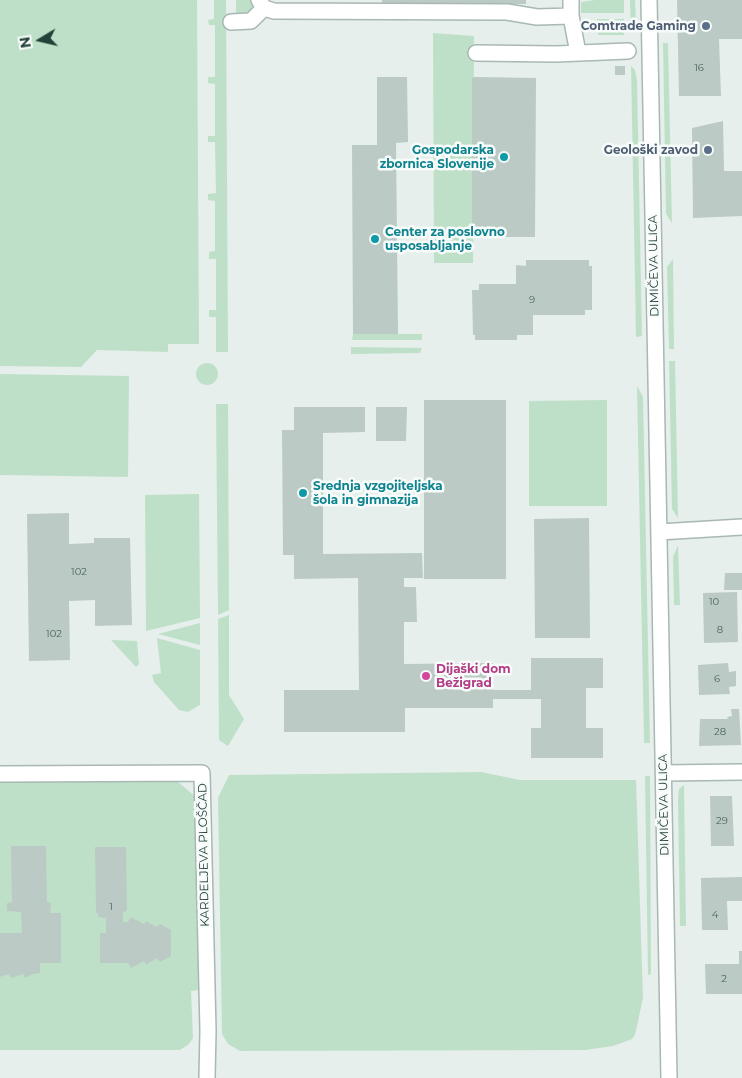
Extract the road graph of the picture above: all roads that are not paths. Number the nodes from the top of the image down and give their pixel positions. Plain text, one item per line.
1 (571, 0) edge
2 (649, 0) edge
3 (262, 4) edge
4 (570, 16) junction
5 (232, 22) dead end
6 (628, 50) dead end
7 (476, 53) dead end
8 (578, 53) junction
9 (742, 528) edge
10 (659, 532) junction
11 (742, 772) edge
12 (664, 773) junction
13 (0, 774) edge
14 (207, 1078) edge
15 (669, 1078) edge

1 - 4 street
2 - 10 street, DIMIČEVA ULICA
3 - 4 street
3 - 5 street
4 - 8 street
6 - 8 street
7 - 8 street
9 - 10 street
10 - 12 street, DIMIČEVA ULICA
11 - 12 street
12 - 15 street, DIMIČEVA ULICA
13 - 14 street, KARDELJEVA PLOŠČAD

